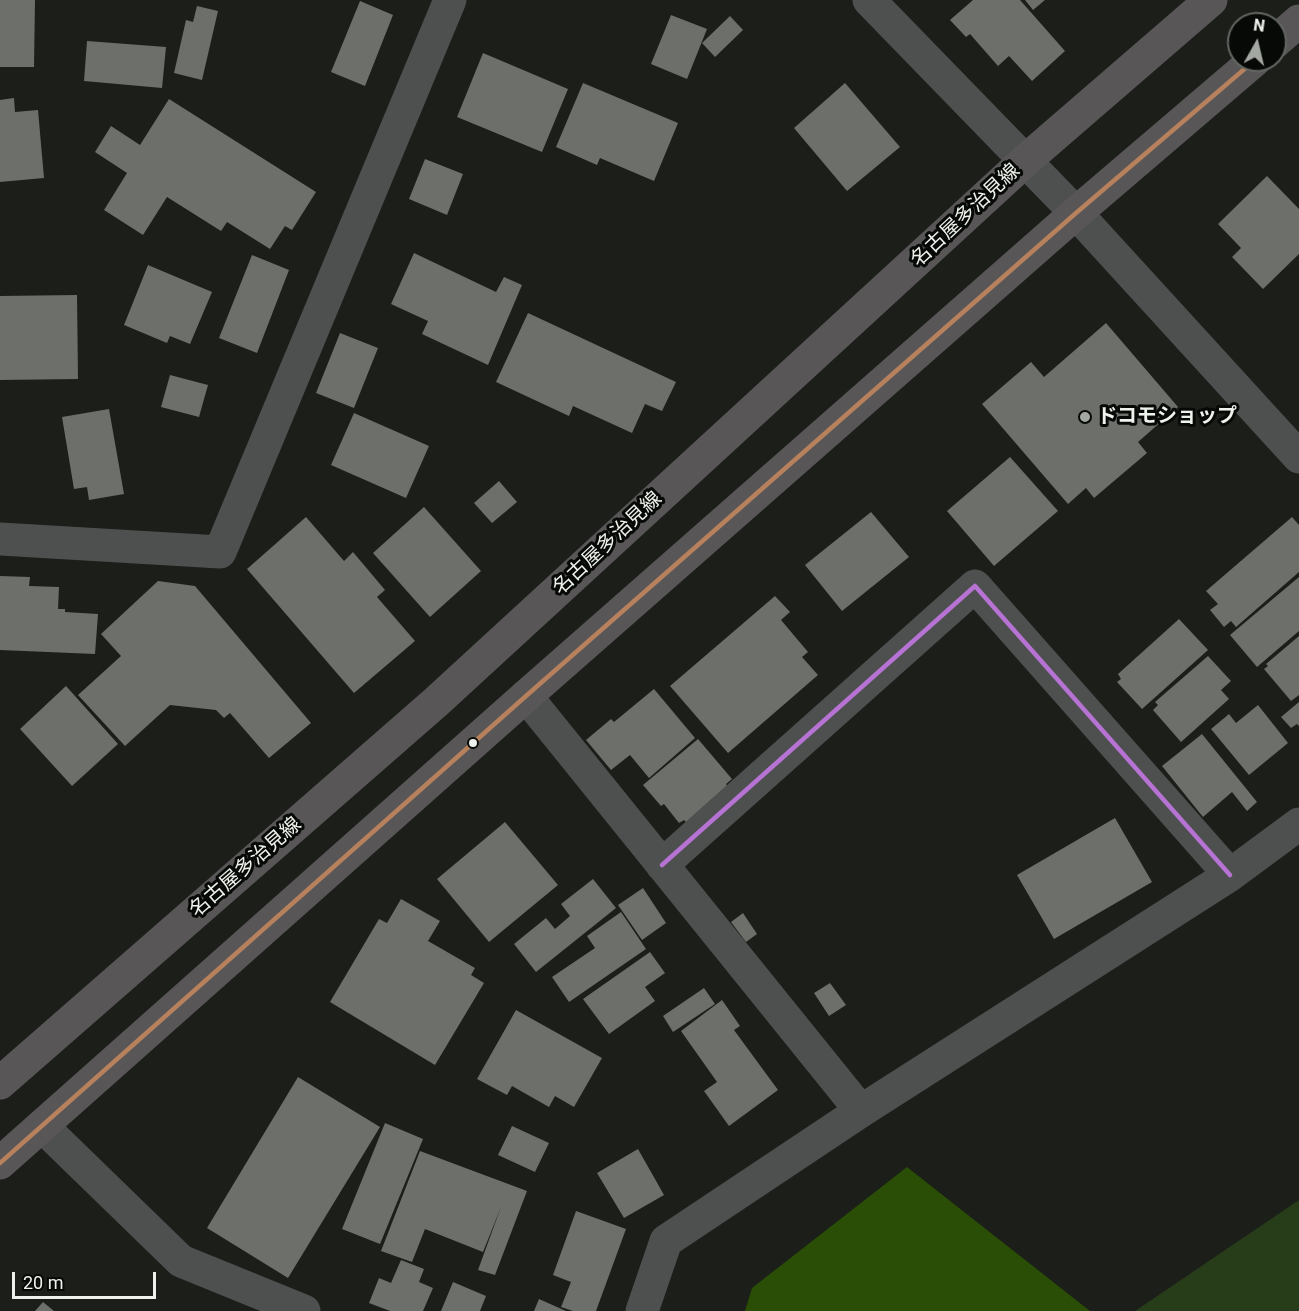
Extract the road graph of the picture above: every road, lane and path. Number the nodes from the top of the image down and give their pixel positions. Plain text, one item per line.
1 (450, 0) edge
2 (869, 0) edge
3 (1211, 0) edge
4 (1299, 21) edge
5 (1287, 32) edge
6 (1241, 72) edge
7 (1026, 160) junction
8 (1076, 213) junction
9 (1299, 457) edge
10 (0, 539) edge
11 (526, 696) junction
12 (1299, 824) edge
13 (662, 865) junction
14 (1230, 875) junction
15 (0, 1083) edge
16 (861, 1111) junction
17 (42, 1126) junction
18 (0, 1163) edge
19 (304, 1311) edge
20 (642, 1311) edge

1 - 10 street
2 - 7 street
3 - 7 main road, 名古屋多治見線
4 - 5 main road
6 - 8 main road
7 - 8 street
7 - 15 main road, 名古屋多治見線
8 - 9 street
8 - 11 main road
11 - 13 street
11 - 17 main road
12 - 14 street
13 - 14 street
13 - 16 street
14 - 16 street
16 - 20 street
17 - 18 main road
17 - 19 street

